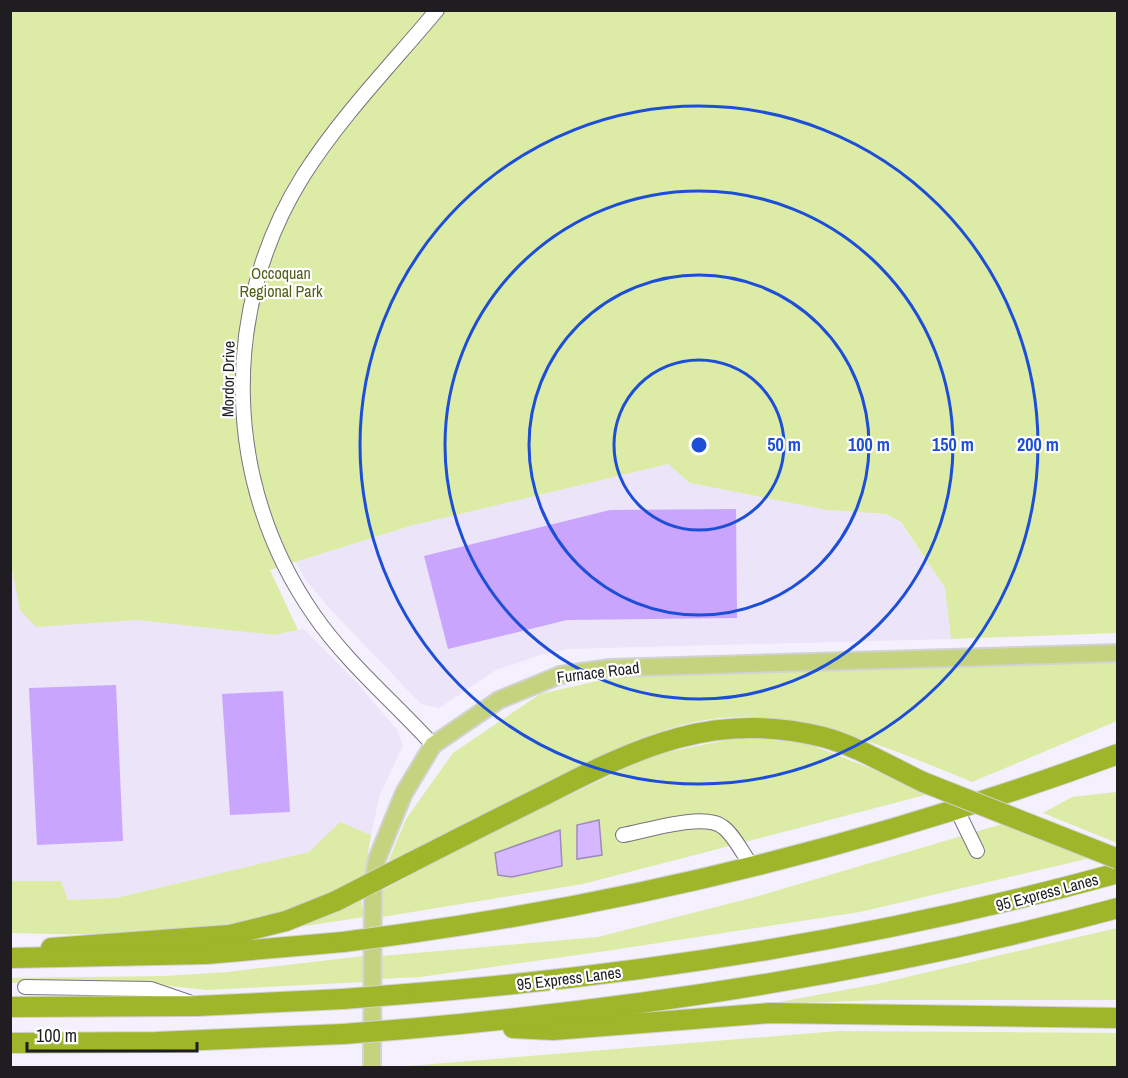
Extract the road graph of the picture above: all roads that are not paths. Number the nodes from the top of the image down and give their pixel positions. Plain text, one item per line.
1 (437, 10) edge
2 (1118, 652) edge
3 (433, 745) junction
4 (1118, 754) edge
5 (957, 810) junction
6 (623, 835) dead end
7 (977, 851) dead end
8 (1118, 861) edge
9 (753, 868) junction
10 (1118, 873) edge
11 (1041, 894) junction
12 (1118, 908) edge
13 (10, 953) edge
14 (10, 958) edge
15 (25, 987) dead end
16 (197, 1006) junction
17 (10, 1007) edge
18 (1118, 1018) edge
19 (453, 1025) junction
20 (10, 1043) edge
21 (372, 1068) edge

1 - 3 street, Mordor Drive
2 - 3 main road, Furnace Road
3 - 21 main road, Furnace Road
4 - 5 highway
5 - 7 street
5 - 9 highway
6 - 9 street
8 - 11 highway
8 - 13 highway, bridge
9 - 14 highway, bridge
10 - 11 highway, 95 Express Lanes
11 - 16 highway, 95 Express Lanes, bridge
12 - 19 highway
15 - 16 street
16 - 17 highway, 95 Express Lanes
18 - 19 highway
19 - 20 highway, bridge

